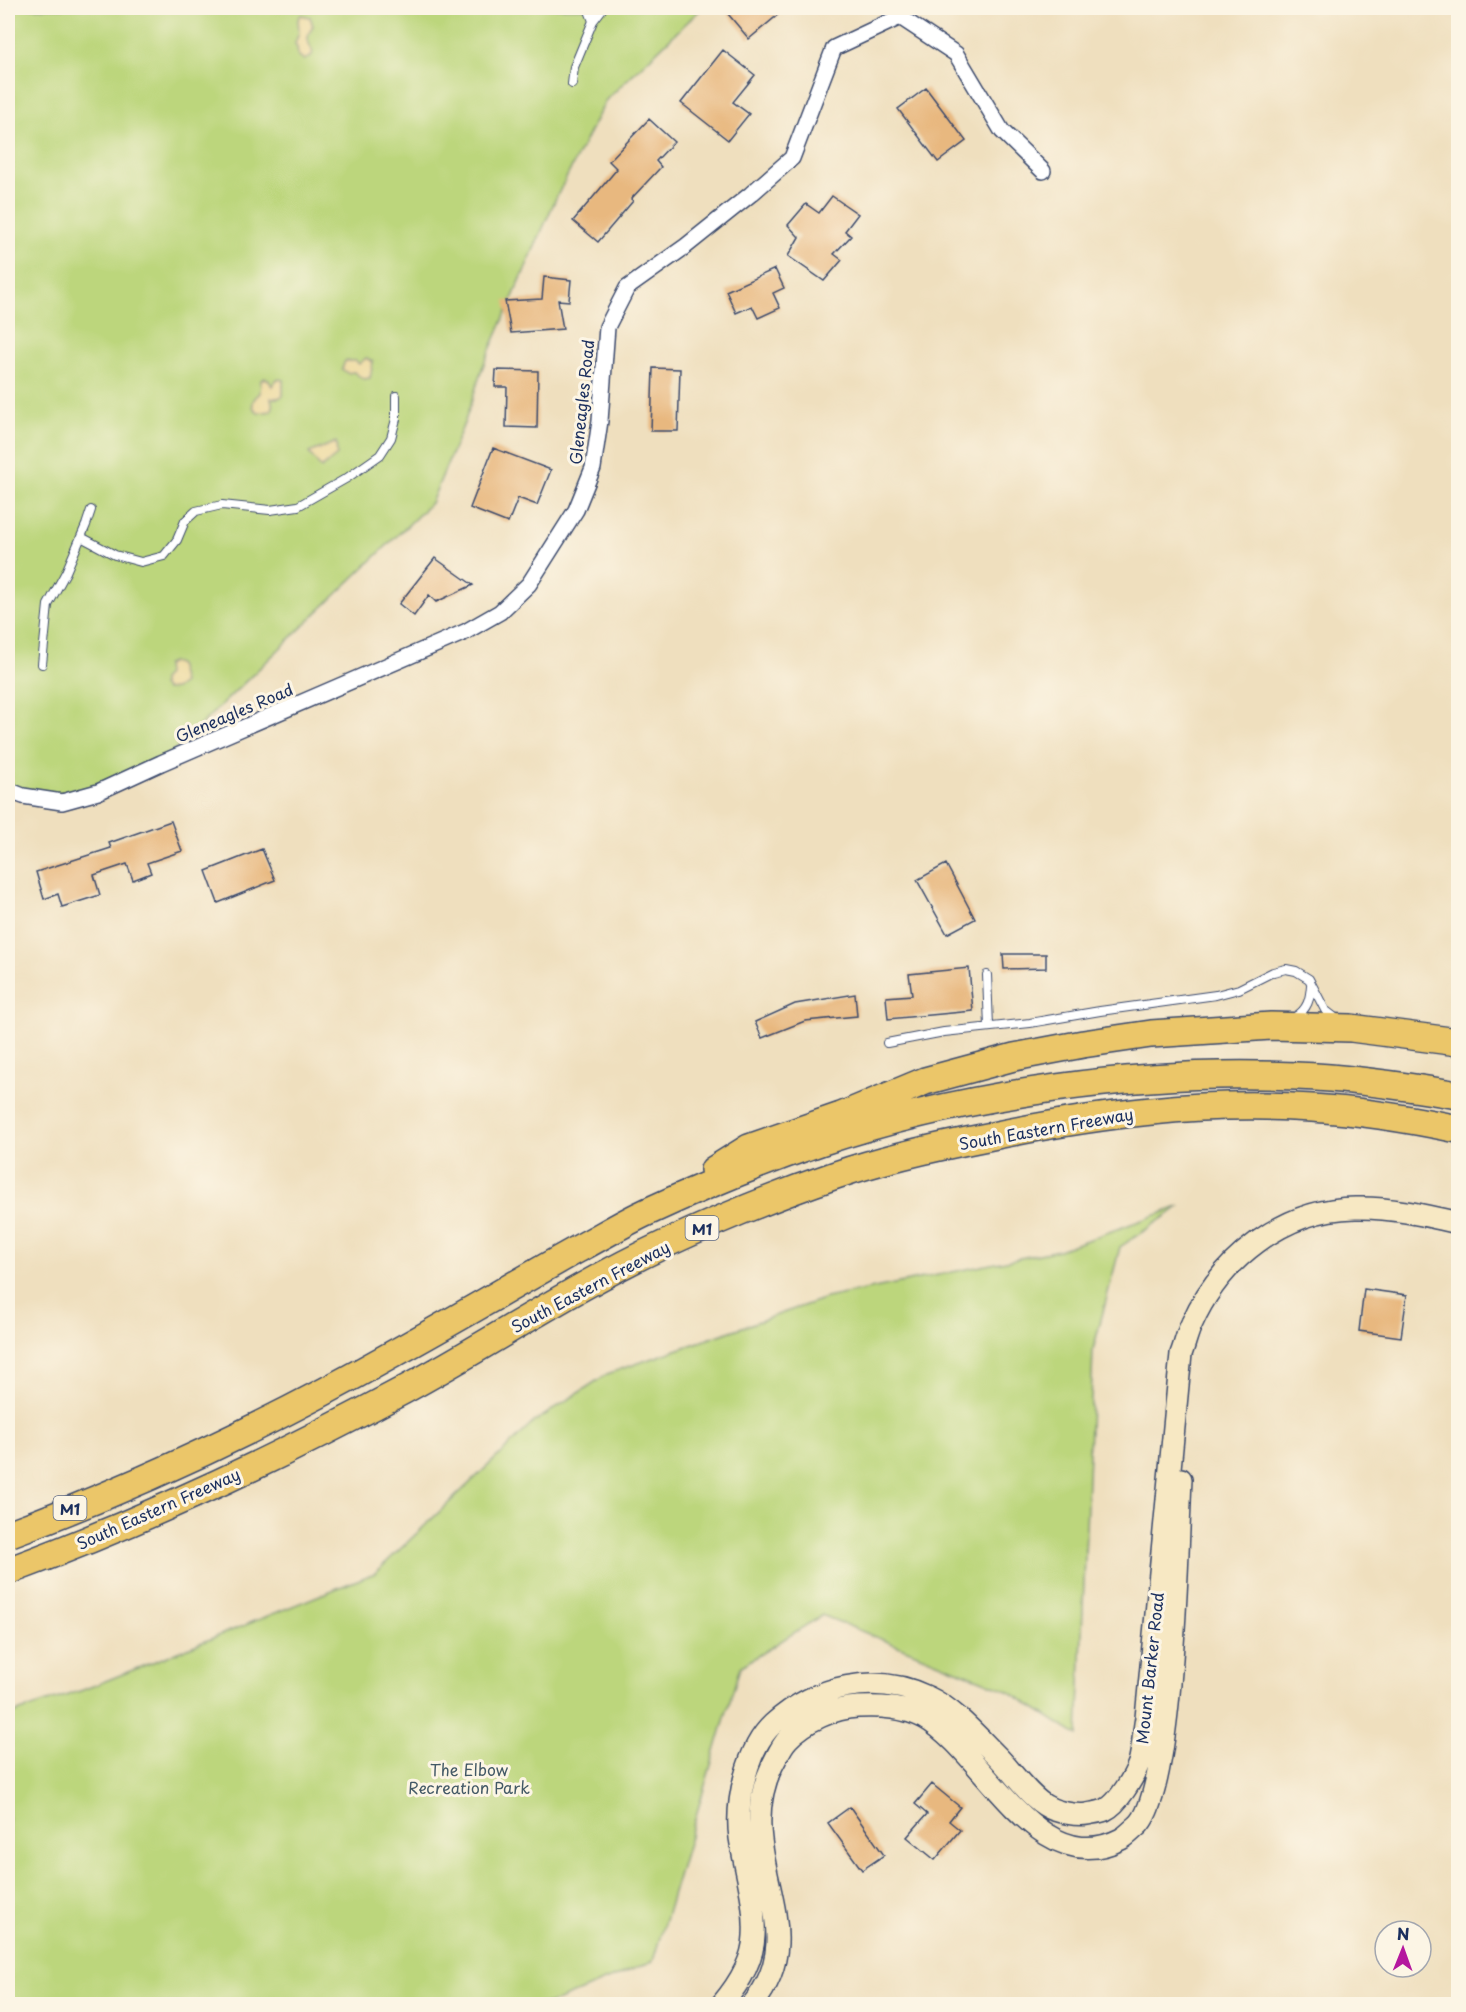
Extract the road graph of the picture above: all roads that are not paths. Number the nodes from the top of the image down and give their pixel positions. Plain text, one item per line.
1 (588, 8) edge
2 (603, 8) edge
3 (593, 21) junction
4 (572, 84) dead end
5 (1043, 171) dead end
6 (396, 396) dead end
7 (91, 510) dead end
8 (81, 537) junction
9 (42, 664) dead end
10 (8, 790) edge
11 (987, 975) dead end
12 (1311, 983) junction
13 (1271, 1026) junction
14 (989, 1027) junction
15 (1350, 1028) junction
16 (1458, 1042) edge
17 (887, 1043) dead end
18 (1458, 1095) edge
19 (1311, 1108) junction
20 (1458, 1129) edge
21 (1458, 1144) edge
22 (643, 1213) junction
23 (1458, 1223) edge
24 (1458, 1233) edge
25 (133, 1482) junction
26 (8, 1521) edge
27 (8, 1534) edge
28 (8, 1571) edge
29 (879, 1684) junction
30 (879, 1706) junction
31 (761, 1966) junction
32 (722, 2004) edge
33 (753, 2004) edge

1 - 3 lane
2 - 3 lane
3 - 4 lane
5 - 10 street, Gleneagles Road
6 - 8 lane
7 - 8 lane
8 - 9 lane
11 - 14 lane
12 - 13 lane
12 - 14 lane
12 - 15 lane
13 - 15 highway
13 - 22 highway
14 - 17 lane
15 - 16 highway
18 - 22 highway, South Eastern Freeway / M1
19 - 20 highway, South Eastern Freeway / M1
19 - 21 highway
19 - 28 highway, South Eastern Freeway / M1
22 - 25 highway, South Eastern Freeway / M1
23 - 29 main road, Mount Barker Road
24 - 30 main road, Mount Barker Road
25 - 26 highway
25 - 27 highway, South Eastern Freeway / M1
29 - 30 lane
29 - 31 main road, Mount Barker Road
30 - 31 main road, Mount Barker Road
31 - 32 main road, Mount Barker Road
31 - 33 main road, Mount Barker Road

